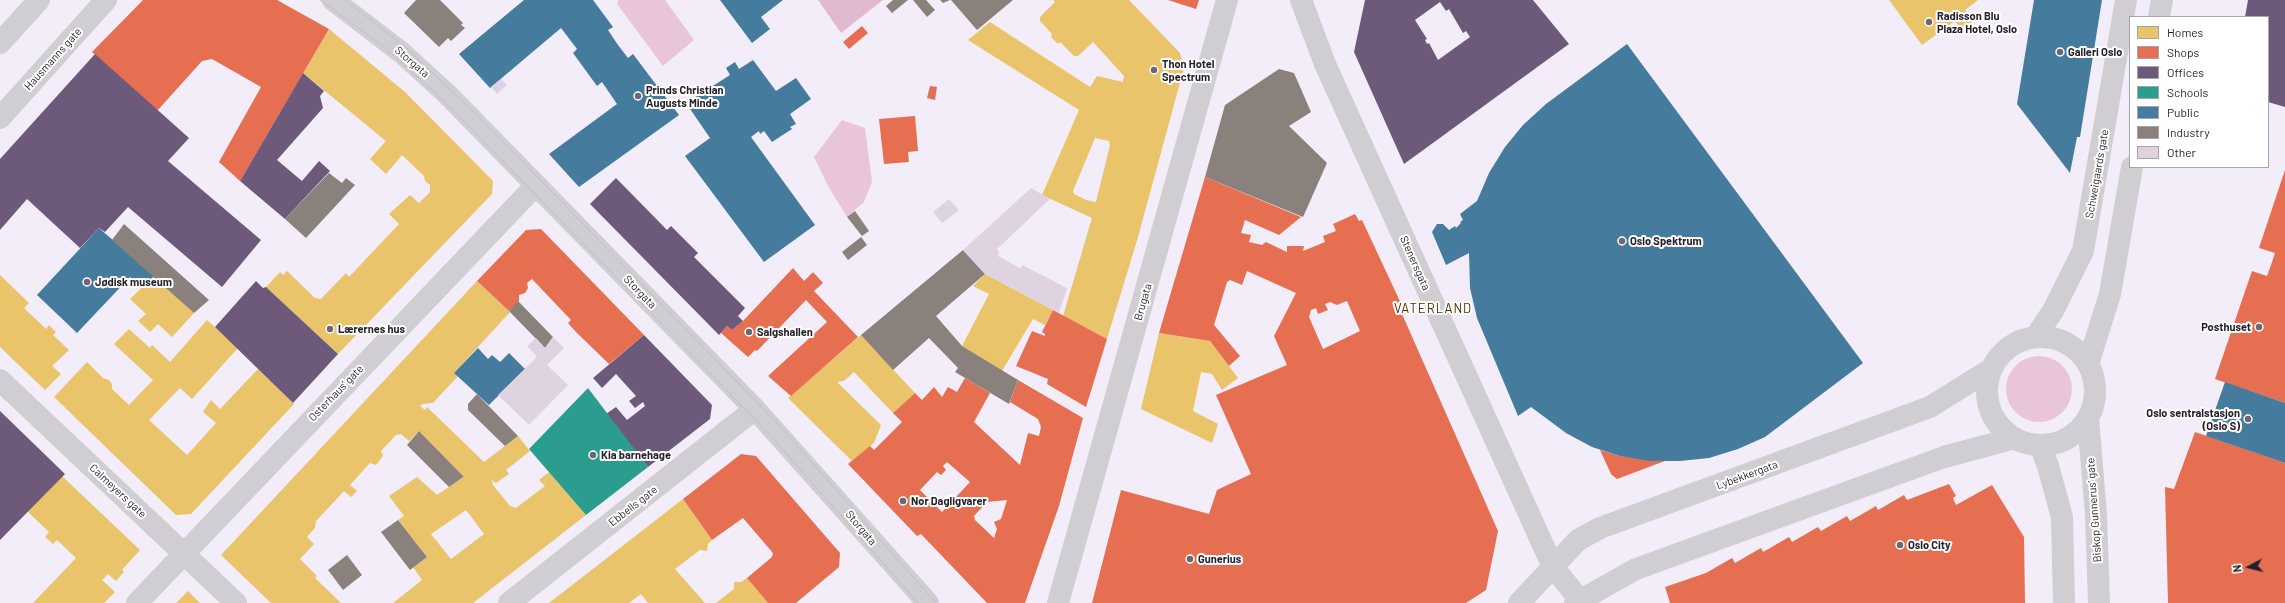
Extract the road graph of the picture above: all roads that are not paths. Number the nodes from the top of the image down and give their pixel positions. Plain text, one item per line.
1 (39, 0) edge
2 (106, 0) edge
3 (333, 0) edge
4 (1227, 0) edge
5 (1301, 0) edge
6 (2126, 0) edge
7 (2162, 0) edge
8 (2159, 16) edge
9 (0, 43) edge
10 (0, 118) edge
11 (2132, 168) edge
12 (536, 185) junction
13 (2036, 336) junction
14 (2088, 364) junction
15 (1991, 369) junction
16 (0, 380) edge
17 (755, 409) junction
18 (2088, 418) junction
19 (2015, 438) junction
20 (2040, 445) junction
21 (183, 554) junction
22 (1553, 567) junction
23 (1575, 602) edge
24 (137, 603) edge
25 (236, 603) edge
26 (509, 603) edge
27 (928, 603) edge
28 (1058, 603) edge
29 (1519, 603) edge
30 (2064, 603) edge
31 (2099, 603) edge

1 - 9 main road
2 - 10 main road, Hausmanns gate
3 - 12 main road, Storgata
4 - 28 main road, Brugata
5 - 22 main road, Stenersgata
6 - 13 main road, Schweigaards gate
7 - 8 main road
11 - 14 main road
12 - 17 main road, Storgata
12 - 21 main road, Osterhaus’ gate
13 - 14 main road
13 - 15 main road
14 - 18 main road
15 - 19 main road
15 - 22 main road, Lybekkergata
16 - 21 main road, Calmeyers gate
17 - 26 main road, Ebbells gate
17 - 27 main road, Storgata
18 - 20 main road
18 - 31 main road, Biskop Gunnerus’ gate
19 - 20 main road
19 - 23 main road
20 - 30 main road
21 - 24 main road, Osterhaus’ gate
21 - 25 main road, Calmeyers gate
22 - 23 main road, Stenersgata
22 - 29 main road, Lybekkergata

